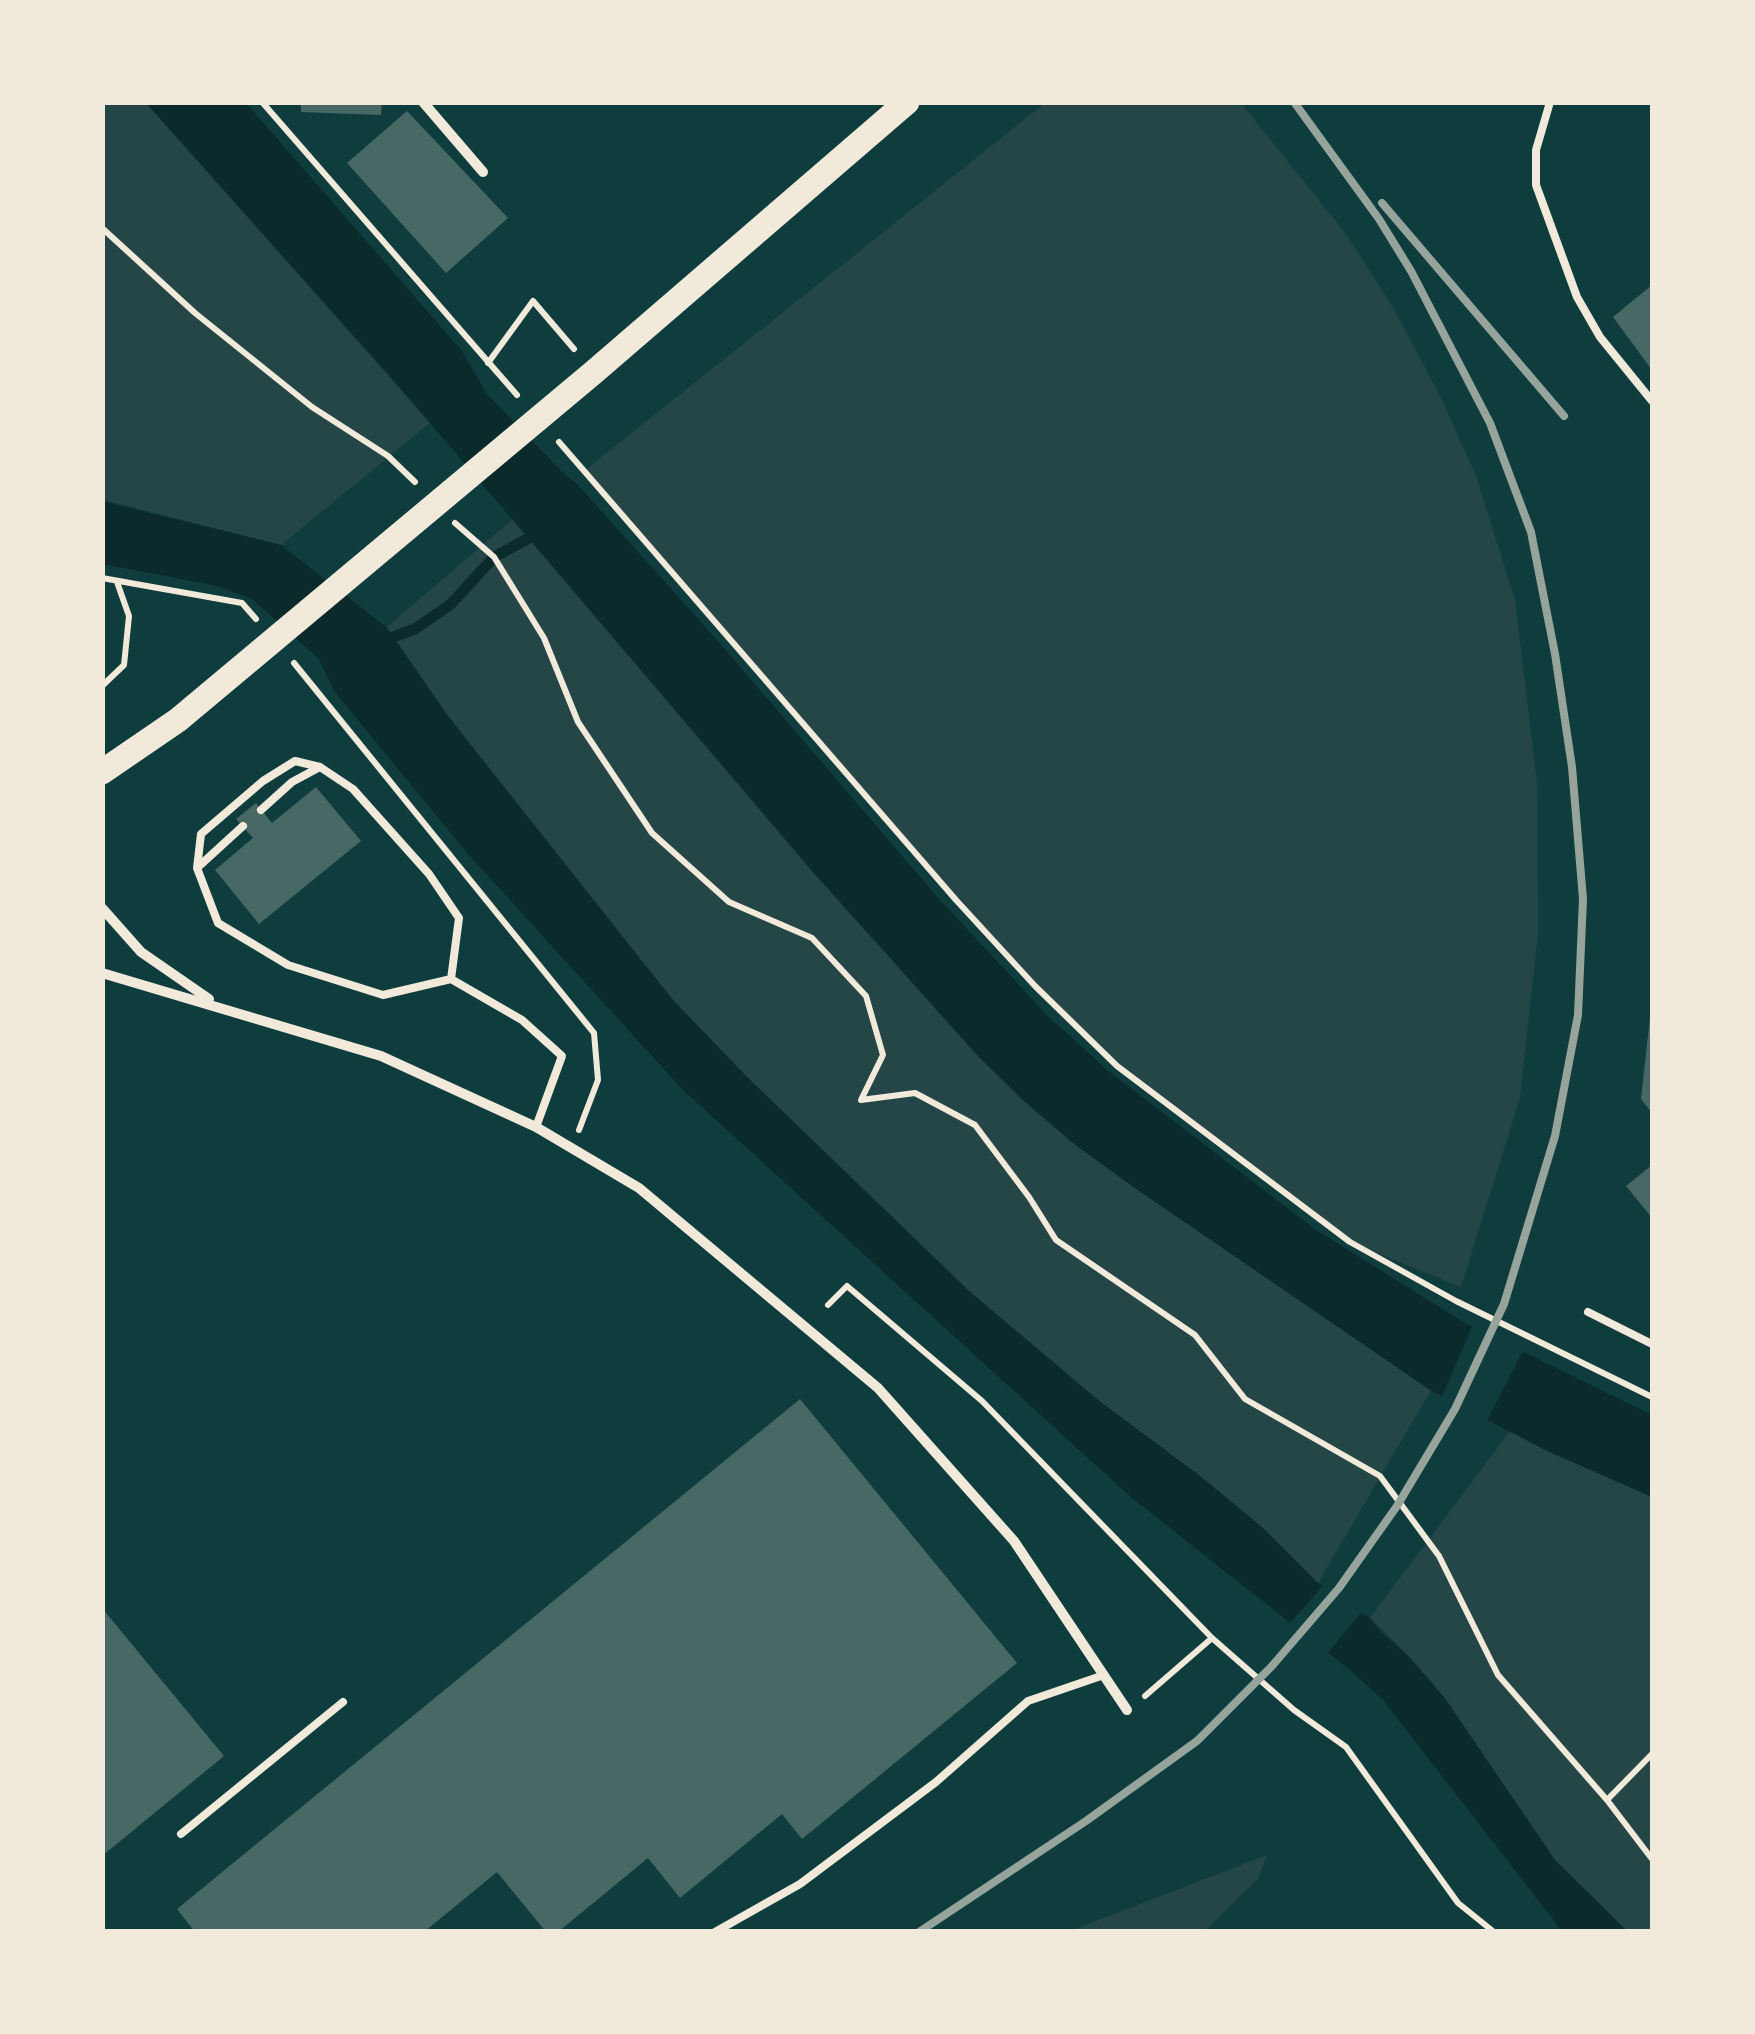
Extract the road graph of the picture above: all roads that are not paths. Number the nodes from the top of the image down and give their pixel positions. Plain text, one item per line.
1 (423, 102) edge
2 (907, 102) edge
3 (1550, 102) edge
4 (483, 172) dead end
5 (1652, 400) edge
6 (320, 768) junction
7 (102, 772) edge
8 (261, 810) dead end
9 (243, 826) dead end
10 (197, 868) junction
11 (102, 908) edge
12 (102, 972) edge
13 (452, 978) junction
14 (218, 1005) junction
15 (536, 1127) junction
16 (1588, 1312) dead end
17 (1652, 1344) edge
18 (1104, 1675) junction
19 (342, 1702) dead end
20 (1127, 1710) road end
21 (181, 1834) dead end
22 (715, 1932) edge

1 - 4 street
2 - 7 main road
3 - 5 lane
6 - 8 lane
6 - 10 lane
6 - 13 lane
9 - 10 lane
10 - 13 lane
11 - 14 street
12 - 14 street
13 - 15 lane
14 - 15 street
15 - 18 street
16 - 17 lane
18 - 20 street
18 - 22 lane
19 - 21 lane

